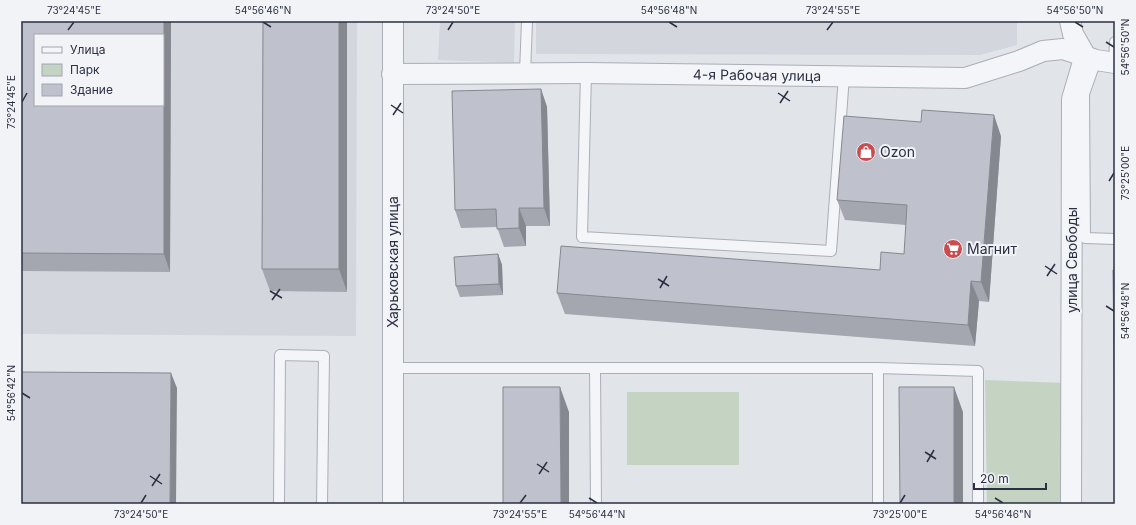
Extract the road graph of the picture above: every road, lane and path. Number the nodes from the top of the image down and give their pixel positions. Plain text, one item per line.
1 (393, 21) edge
2 (526, 21) edge
3 (1070, 21) edge
4 (1115, 42) edge
5 (1102, 60) edge
6 (524, 73) junction
7 (586, 73) junction
8 (392, 74) junction
9 (844, 76) junction
10 (1115, 239) edge
11 (394, 368) junction
12 (595, 368) junction
13 (878, 368) junction
14 (279, 504) edge
15 (322, 504) edge
16 (393, 504) edge
17 (596, 504) edge
18 (878, 504) edge
19 (978, 504) edge
20 (1071, 504) edge

1 - 8 street, Харьковская улица
2 - 6 lane
3 - 5 street
4 - 5 lane
5 - 9 street, 4-я Рабочая улица
5 - 10 lane
5 - 20 street, улица Свободы
6 - 7 street, 4-я Рабочая улица
6 - 8 street, 4-я Рабочая улица
7 - 9 street, 4-я Рабочая улица
7 - 9 lane
8 - 11 street, Харьковская улица
11 - 12 lane
11 - 16 street, Харьковская улица
12 - 13 lane
12 - 17 lane
13 - 18 lane
13 - 19 lane
14 - 15 lane

